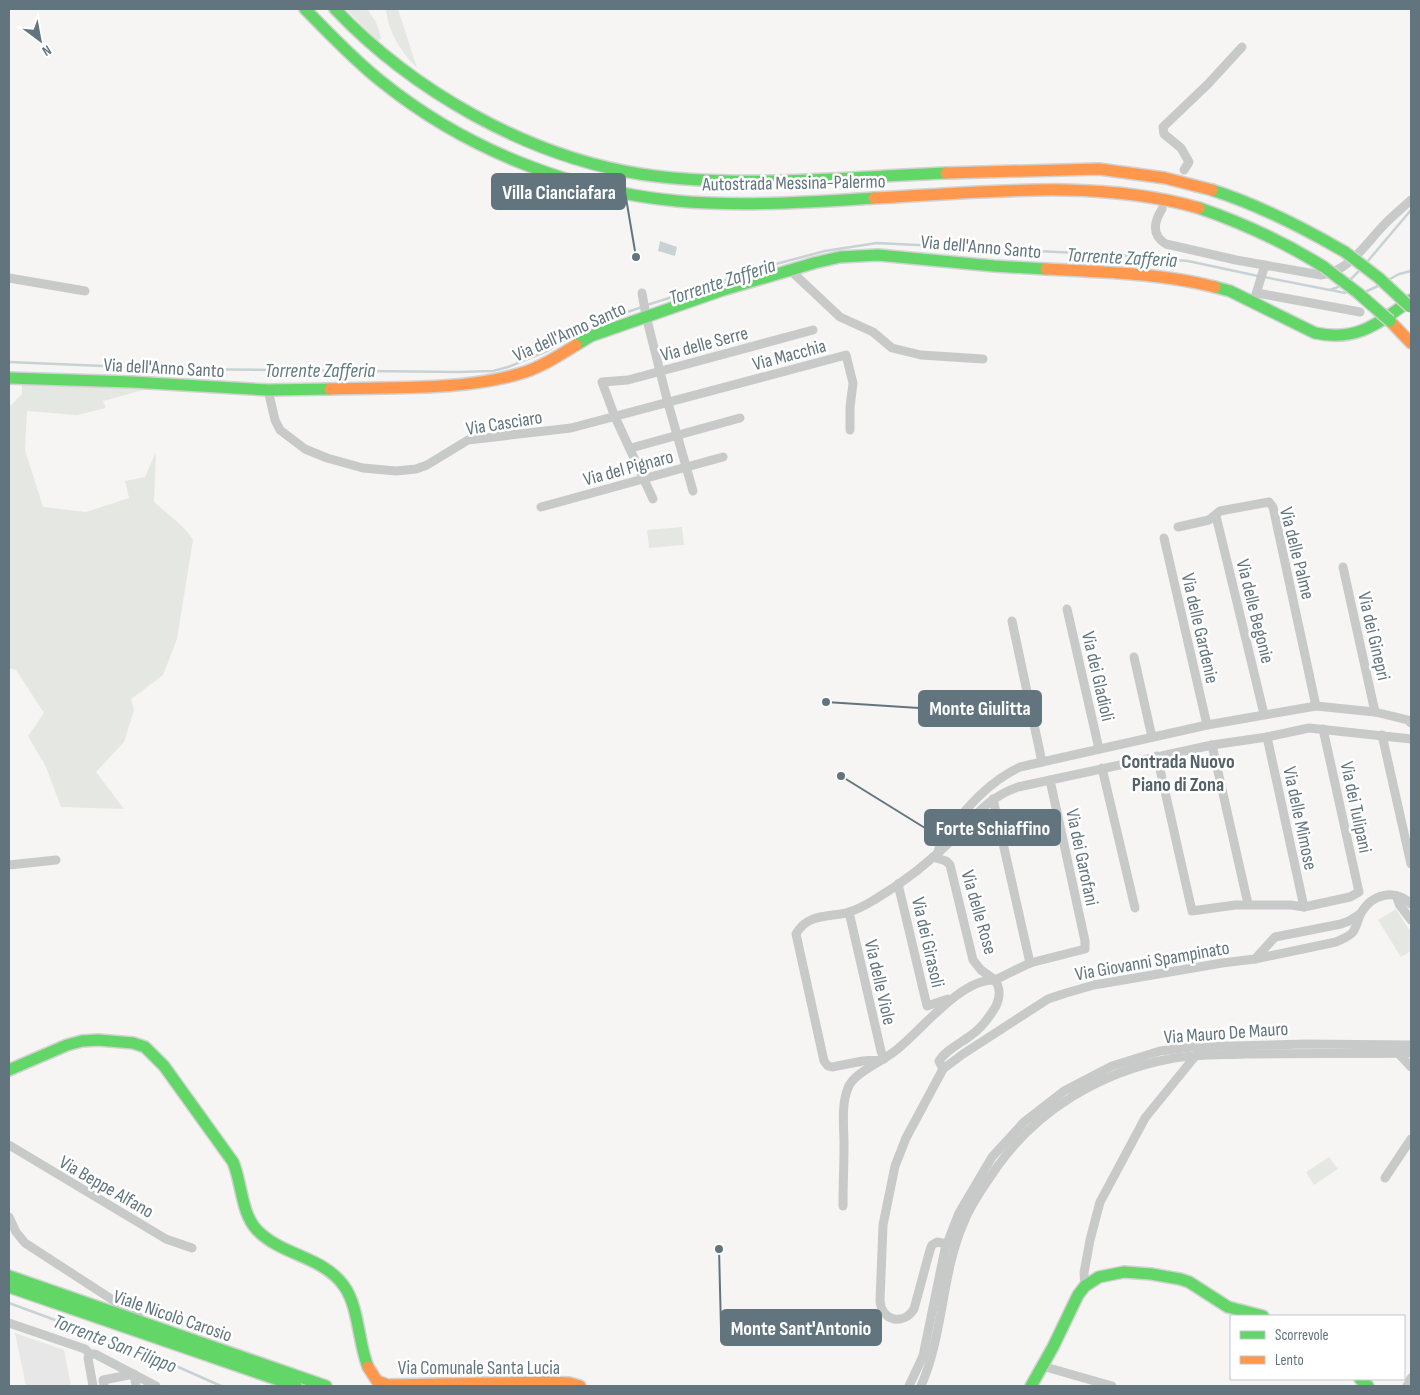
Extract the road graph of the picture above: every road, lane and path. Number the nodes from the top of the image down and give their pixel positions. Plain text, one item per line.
1 (305, 9) edge
2 (335, 9) edge
3 (1242, 47) dead end
4 (1184, 170) dead end
5 (1411, 200) edge
6 (1162, 209) dead end
7 (1264, 267) junction
8 (790, 270) junction
9 (9, 278) edge
10 (85, 291) dead end
11 (1256, 296) junction
12 (642, 297) dead end
13 (1411, 305) edge
14 (1360, 312) dead end
15 (645, 315) junction
16 (813, 330) dead end
17 (1411, 343) edge
18 (983, 359) dead end
19 (660, 372) junction
20 (9, 378) edge
21 (268, 390) junction
22 (668, 403) junction
23 (615, 417) junction
24 (740, 418) dead end
25 (850, 430) dead end
26 (677, 435) junction
27 (631, 448) junction
28 (723, 457) dead end
29 (687, 468) junction
30 (644, 480) junction
31 (694, 491) dead end
32 (653, 499) dead end
33 (541, 507) dead end
34 (1216, 516) junction
35 (1178, 526) dead end
36 (1164, 538) dead end
37 (1343, 567) dead end
38 (1067, 609) dead end
39 (1012, 621) dead end
40 (1134, 657) dead end
41 (1316, 706) junction
42 (1375, 712) junction
43 (1264, 714) junction
44 (1411, 723) edge
45 (1207, 725) junction
46 (1323, 729) junction
47 (1268, 736) junction
48 (1382, 736) junction
49 (1152, 737) junction
50 (1411, 739) edge
51 (1212, 745) junction
52 (1099, 750) junction
53 (1157, 756) junction
54 (1042, 762) junction
55 (1102, 768) junction
56 (1050, 780) junction
57 (993, 799) junction
58 (935, 855) junction
59 (56, 860) dead end
60 (1411, 864) edge
61 (9, 865) edge
62 (898, 884) junction
63 (1397, 896) junction
64 (1248, 904) junction
65 (1411, 904) edge
66 (1304, 907) junction
67 (1134, 908) dead end
68 (848, 912) junction
69 (1360, 914) junction
70 (1411, 920) edge
71 (1255, 959) junction
72 (1030, 964) junction
73 (995, 980) junction
74 (957, 995) junction
75 (1411, 1045) edge
76 (1197, 1051) junction
77 (1411, 1053) edge
78 (1399, 1054) junction
79 (884, 1059) junction
80 (1411, 1067) edge
81 (9, 1070) edge
82 (942, 1070) junction
83 (1411, 1139) edge
84 (9, 1145) edge
85 (1385, 1178) dead end
86 (843, 1206) dead end
87 (9, 1217) edge
88 (947, 1244) junction
89 (192, 1248) dead end
90 (9, 1276) edge
91 (1085, 1286) junction
92 (9, 1287) edge
93 (1259, 1315) edge
94 (9, 1323) edge
95 (152, 1326) junction
96 (90, 1354) junction
97 (1042, 1366) junction
98 (134, 1374) junction
99 (1411, 1378) edge
100 (152, 1385) edge
101 (93, 1386) edge
102 (104, 1386) edge
103 (136, 1386) edge
104 (296, 1386) edge
105 (326, 1386) edge
106 (580, 1386) edge
107 (910, 1386) edge
108 (921, 1386) edge
109 (1030, 1386) edge
110 (1112, 1386) edge
111 (1408, 1386) edge

1 - 17 main road, Autostrada Messina-Palermo, bridge
2 - 13 main road, Autostrada Messina-Palermo, bridge
3 - 4 street
5 - 7 street
6 - 7 street
7 - 11 street
8 - 11 main road, Via dell'Anno Santo
8 - 15 main road, Via dell'Anno Santo
8 - 18 street
9 - 10 street
11 - 13 main road, Via dell'Anno Santo
11 - 14 street
12 - 15 street
15 - 19 street
15 - 21 main road, Via dell'Anno Santo
16 - 19 street, Via delle Serre
19 - 22 street
19 - 23 street, Via delle Serre
20 - 21 main road, Via dell'Anno Santo
21 - 23 street, Via Casciaro
22 - 23 street, Via Casciaro
22 - 25 street, Via Macchia
22 - 26 street
23 - 27 street
24 - 26 street
26 - 27 street
26 - 29 street
27 - 30 street
28 - 29 street, Via del Pignaro
29 - 30 street, Via del Pignaro
29 - 31 street
30 - 32 street
30 - 33 street, Via del Pignaro
34 - 35 street, Via delle Palme
34 - 41 street, Via delle Palme
34 - 43 street, Via delle Begonie
36 - 45 street, Via delle Gardenie
37 - 42 street, Via dei Ginepri
38 - 52 street, Via dei Gladioli
39 - 54 street
40 - 49 street
41 - 42 street
41 - 43 street
42 - 44 street
43 - 45 street
45 - 49 street
46 - 47 street
46 - 48 street
46 - 66 street, Via dei Tulipani
47 - 51 street
47 - 66 street, Via delle Mimose
48 - 50 street
48 - 60 street
49 - 52 street
51 - 53 street
51 - 64 street
52 - 54 street
53 - 55 street
53 - 64 street
54 - 58 street
55 - 56 street
55 - 67 street
56 - 57 street
56 - 72 street, Via dei Garofani
57 - 58 street
57 - 72 street
58 - 62 street
58 - 73 street, Via delle Rose
59 - 61 street
62 - 68 street
62 - 74 street, Via dei Girasoli
63 - 65 street
63 - 69 street, Via Giovanni Spampinato
63 - 70 street
64 - 66 street
68 - 79 street, Via delle Viole
68 - 79 street
69 - 71 street, Via Giovanni Spampinato
69 - 71 street, Via Giovanni Spampinato
71 - 82 street, Via Giovanni Spampinato
72 - 73 street
73 - 74 street
73 - 82 street
74 - 79 street
75 - 76 street, Via Mauro De Mauro
76 - 78 street, Via Mauro De Mauro
76 - 88 street, Via Mauro De Mauro
76 - 91 street
76 - 108 street, Via Mauro De Mauro
77 - 78 street, Via Mauro De Mauro
78 - 80 street
79 - 86 street
81 - 106 main road, Via Comunale Santa Lucia
82 - 88 street, Via Giovanni Spampinato
83 - 85 street
84 - 89 street, Via Beppe Alfano
87 - 95 street
88 - 107 street, Via Mauro De Mauro
90 - 95 main road, Viale Nicolò Carosio
91 - 93 main road
91 - 97 main road
92 - 104 main road, Viale Nicolò Carosio
94 - 96 street
95 - 105 main road, Viale Nicolò Carosio
96 - 98 street
96 - 101 street
97 - 109 main road
97 - 110 street
98 - 100 street
98 - 102 street
98 - 103 street
99 - 111 street

